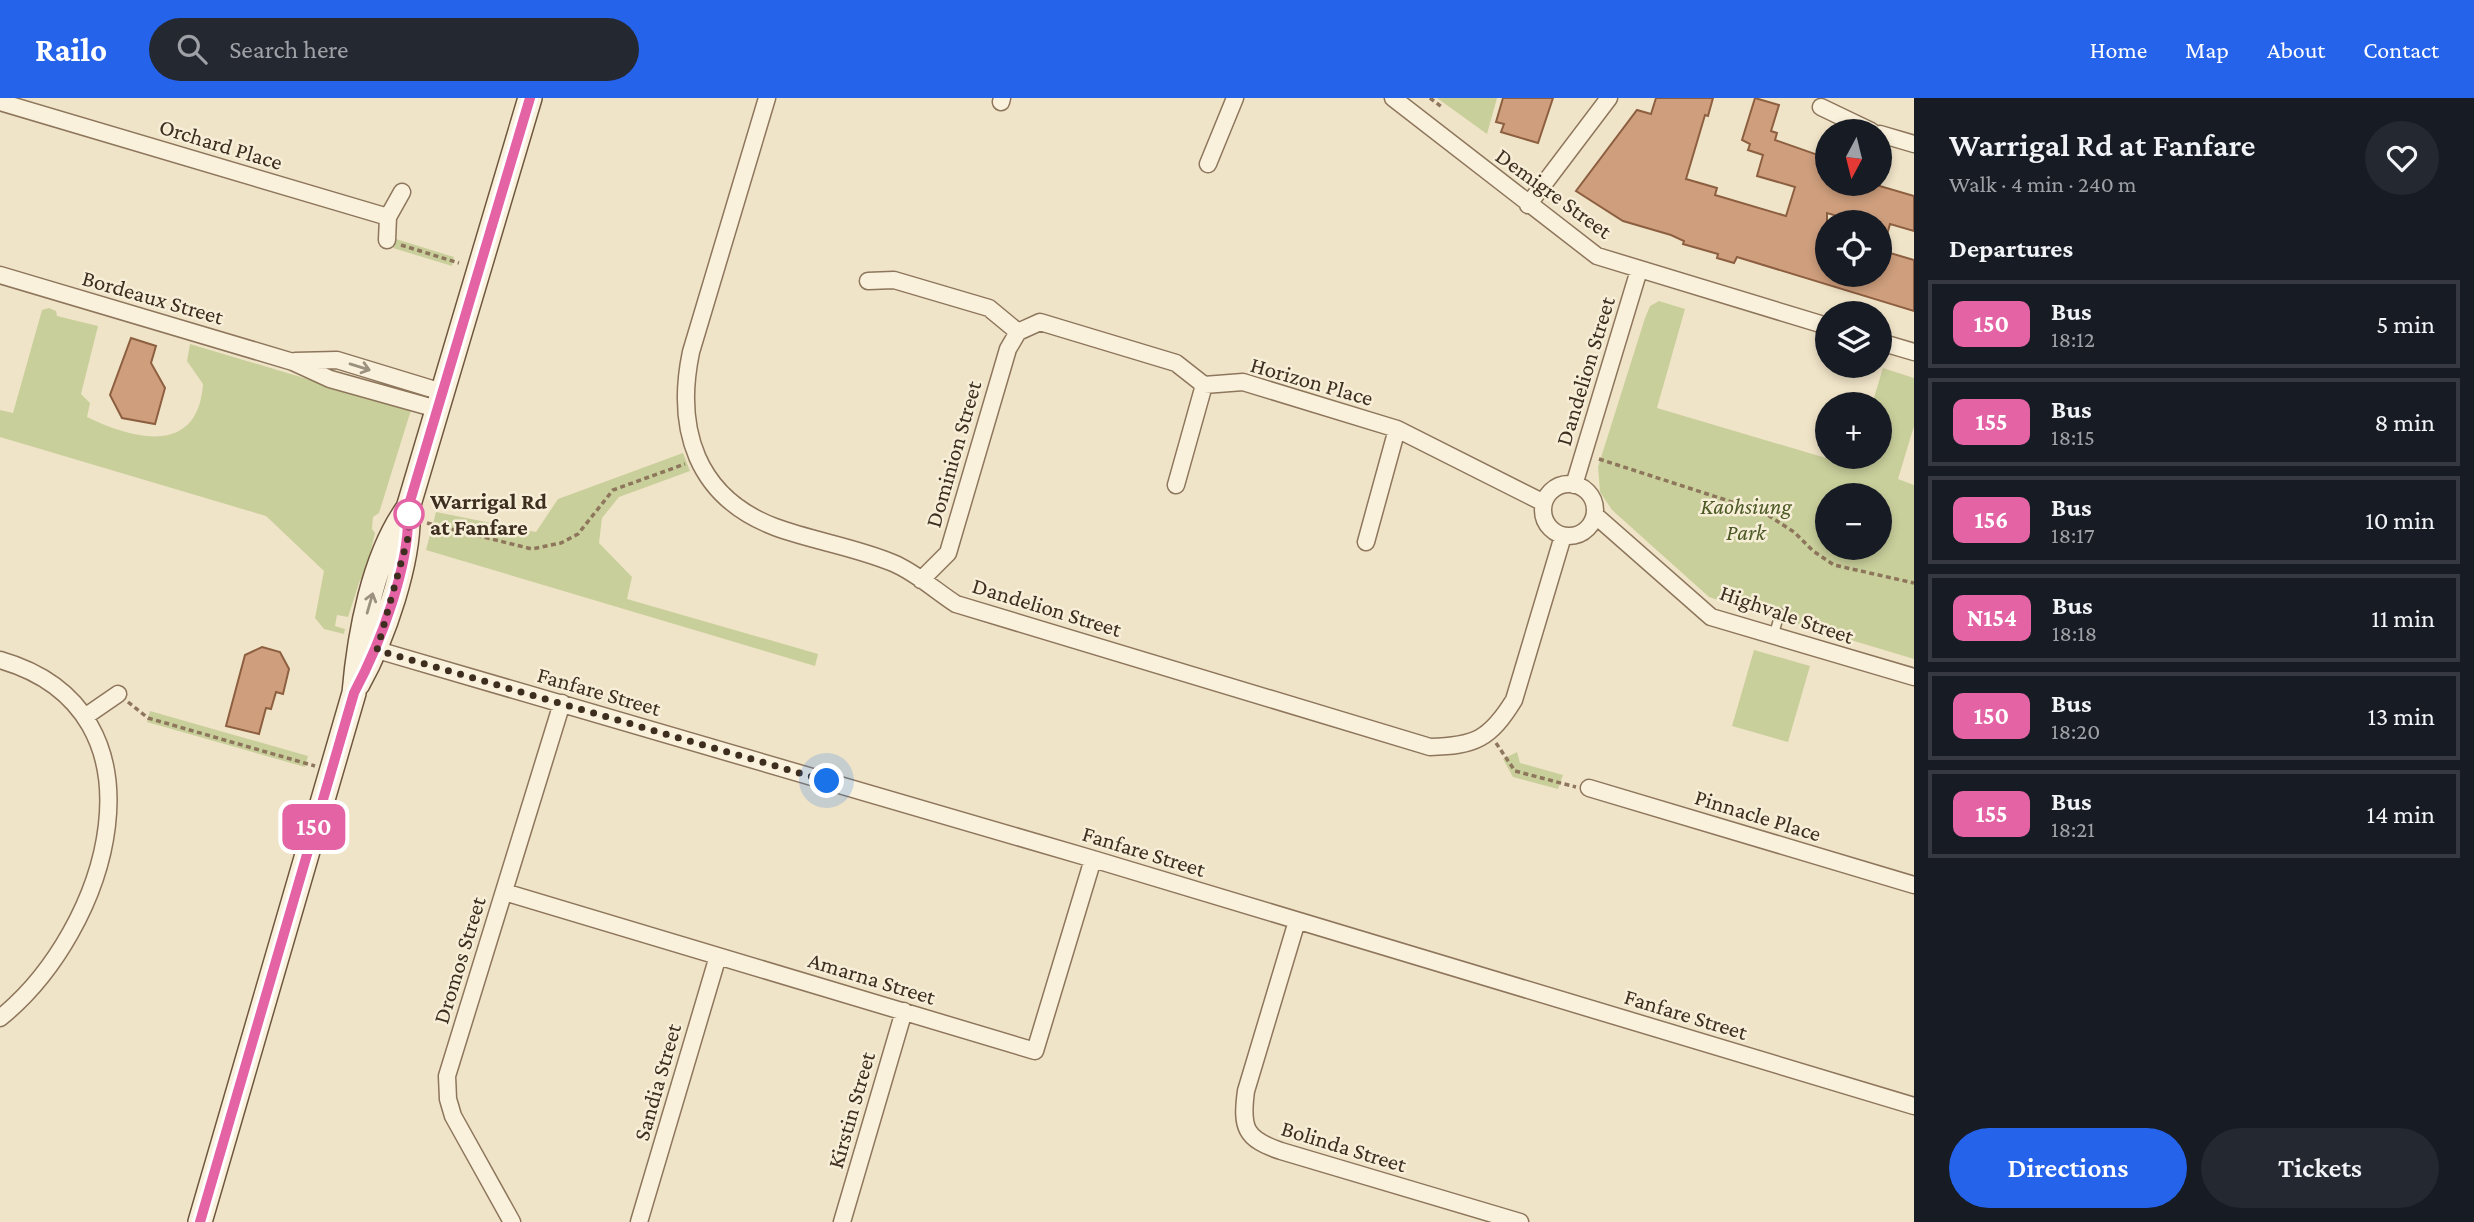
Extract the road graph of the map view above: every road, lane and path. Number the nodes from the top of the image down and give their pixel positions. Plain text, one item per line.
1 (530, 98) edge
2 (767, 98) edge
3 (1235, 98) edge
4 (1393, 98) edge
5 (1430, 98) edge
6 (1609, 98) edge
7 (0, 102) edge
8 (1821, 107) dead end
9 (1443, 108) dead end
10 (1846, 119) edge
11 (1892, 138) edge
12 (1914, 144) edge
13 (1208, 164) dead end
14 (402, 192) dead end
15 (1528, 205) junction
16 (388, 217) junction
17 (387, 240) joint
18 (459, 263) dead end
19 (1639, 270) junction
20 (0, 275) edge
21 (868, 281) dead end
22 (1815, 322) edge
23 (1018, 332) junction
24 (1892, 346) edge
25 (1914, 352) edge
26 (1204, 385) junction
27 (440, 401) junction
28 (1397, 429) junction
29 (1584, 454) junction
30 (697, 460) junction
31 (1176, 485) dead end
32 (1574, 485) junction
33 (1544, 503) junction
34 (1595, 515) junction
35 (427, 523) dead end
36 (1563, 536) junction
37 (1366, 542) dead end
38 (921, 580) junction
39 (1914, 583) edge
40 (1780, 613) dead end
41 (1773, 638) junction
42 (368, 647) junction
43 (0, 660) edge
44 (1914, 677) edge
45 (118, 694) joint
46 (562, 703) junction
47 (86, 716) junction
48 (1490, 733) junction
49 (331, 770) junction
50 (1588, 788) joint
51 (1093, 859) junction
52 (1914, 886) edge
53 (504, 892) junction
54 (1297, 921) junction
55 (718, 956) junction
56 (904, 1012) junction
57 (0, 1018) edge
58 (1914, 1106) edge
59 (1480, 1216) edge
60 (200, 1222) edge
61 (512, 1222) edge
62 (639, 1222) edge
63 (842, 1222) edge
64 (1520, 1222) edge

1 - 27 main road
2 - 30 street, Dandelion Street
3 - 13 street
4 - 15 street, Demigre Street
5 - 9 path
6 - 15 street
7 - 16 street, Orchard Place
8 - 10 street
11 - 12 street
14 - 16 street
15 - 19 street, Demigre Street
16 - 17 street
17 - 18 path
19 - 22 street, Demigre Street
19 - 29 street, Dandelion Street
20 - 27 street, Bordeaux Street
21 - 23 street
23 - 26 street
23 - 38 street, Dominion Street
24 - 25 street
26 - 28 street, Horizon Place
26 - 31 street
27 - 42 main road
28 - 33 street, Horizon Place
28 - 37 street
29 - 32 street, Dandelion Street
29 - 39 path
30 - 35 path
30 - 38 street, Dandelion Street
32 - 33 street
32 - 34 street
33 - 36 street
34 - 36 street
34 - 41 street, Highvale Street
36 - 48 street
38 - 48 street, Dandelion Street
40 - 41 lane
41 - 44 street, Highvale Street
42 - 46 street, Fanfare Street
42 - 49 main road
43 - 47 street
45 - 47 street
45 - 49 path
46 - 51 street, Fanfare Street
46 - 53 street, Dromos Street
47 - 57 street
48 - 50 path
49 - 60 main road
50 - 52 street, Pinnacle Place
51 - 54 street, Fanfare Street
51 - 56 street, Amarna Street
53 - 55 street, Amarna Street
53 - 61 street, Dromos Street
54 - 58 street, Fanfare Street
54 - 59 street, Bolinda Street
55 - 56 street, Amarna Street
55 - 62 street, Sandia Street
56 - 63 street, Kirstin Street
59 - 64 street, Bolinda Street

